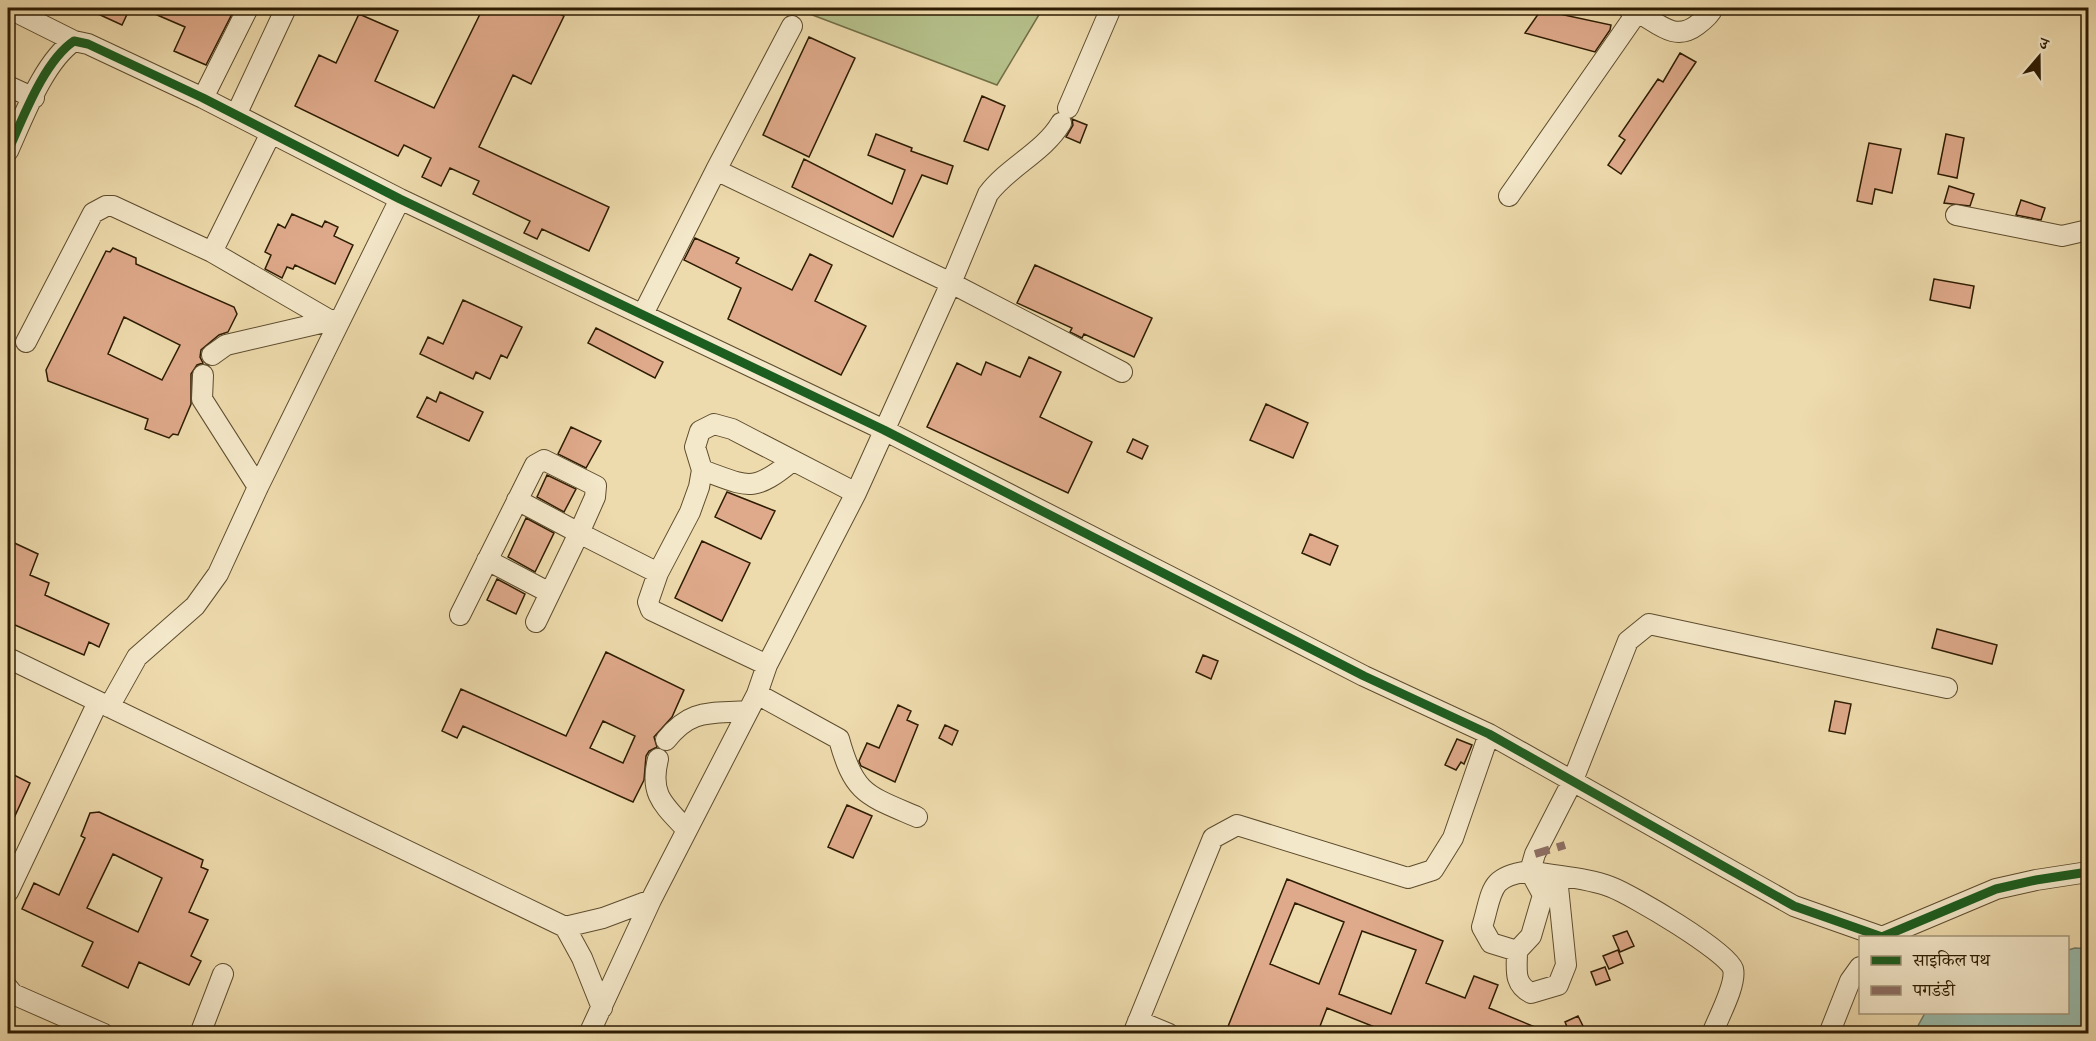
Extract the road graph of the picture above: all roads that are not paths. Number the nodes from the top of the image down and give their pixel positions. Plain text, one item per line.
1 (8, 8) edge
2 (248, 8) edge
3 (286, 8) edge
4 (1111, 8) edge
5 (1713, 8) edge
6 (1633, 9) edge
7 (792, 26) dead end
8 (74, 41) junction
9 (8, 86) edge
10 (34, 98) junction
11 (203, 98) junction
12 (236, 115) junction
13 (271, 133) junction
14 (8, 151) edge
15 (716, 170) junction
16 (1509, 196) dead end
17 (400, 199) junction
18 (1956, 215) dead end
19 (2088, 230) edge
20 (212, 252) junction
21 (951, 283) junction
22 (643, 314) junction
23 (337, 319) junction
24 (27, 342) dead end
25 (212, 355) dead end
26 (1122, 372) dead end
27 (203, 375) dead end
28 (884, 430) junction
29 (791, 462) junction
30 (702, 470) junction
31 (258, 487) junction
32 (856, 493) junction
33 (517, 500) junction
34 (579, 533) junction
35 (487, 560) junction
36 (658, 573) junction
37 (550, 593) junction
38 (460, 615) dead end
39 (536, 622) dead end
40 (766, 664) junction
41 (10, 665) edge
42 (1947, 688) dead end
43 (752, 703) junction
44 (104, 704) junction
45 (1489, 734) junction
46 (666, 740) dead end
47 (658, 759) dead end
48 (1573, 780) junction
49 (917, 817) dead end
50 (687, 830) junction
51 (1530, 871) junction
52 (2088, 872) edge
53 (1557, 877) junction
54 (8, 892) edge
55 (651, 900) junction
56 (565, 927) junction
57 (1879, 936) edge
58 (1884, 936) edge
59 (1516, 951) junction
60 (1859, 968) edge
61 (223, 974) dead end
62 (9, 996) edge
63 (602, 1008) junction
64 (1135, 1027) edge
65 (104, 1034) edge
66 (200, 1034) edge
67 (589, 1034) edge
68 (1169, 1034) edge
69 (1712, 1034) edge
70 (1829, 1034) edge

1 - 8 street
2 - 11 street
3 - 12 street
4 - 21 street
5 - 6 street
6 - 16 street
7 - 15 street
8 - 10 street
8 - 11 street
9 - 10 street
10 - 14 street
11 - 12 street
12 - 13 street
13 - 17 street
13 - 20 street
15 - 21 street
15 - 22 street
17 - 22 street
17 - 23 street
18 - 19 street
20 - 23 street
20 - 24 street
21 - 26 street
21 - 28 street
22 - 28 street
23 - 25 street
23 - 31 street
27 - 31 street
28 - 32 street
28 - 45 street
29 - 30 street
29 - 30 street
29 - 32 street
30 - 36 street
31 - 44 street
32 - 40 street
33 - 34 street
33 - 34 street
33 - 35 street
34 - 36 street
34 - 37 street
35 - 37 street
35 - 38 street
36 - 40 street
37 - 39 street
40 - 43 street
41 - 44 street
42 - 48 street
43 - 46 street
43 - 49 street
43 - 50 street
44 - 54 street
44 - 56 street
45 - 48 street
45 - 64 street
47 - 50 street
48 - 51 street
48 - 57 street
50 - 55 street
51 - 53 street
51 - 59 street
51 - 59 street
52 - 58 street
53 - 59 street
53 - 69 street
55 - 56 street
55 - 63 street
56 - 63 street
60 - 70 street
61 - 66 street
62 - 65 street
63 - 67 street
64 - 68 street

